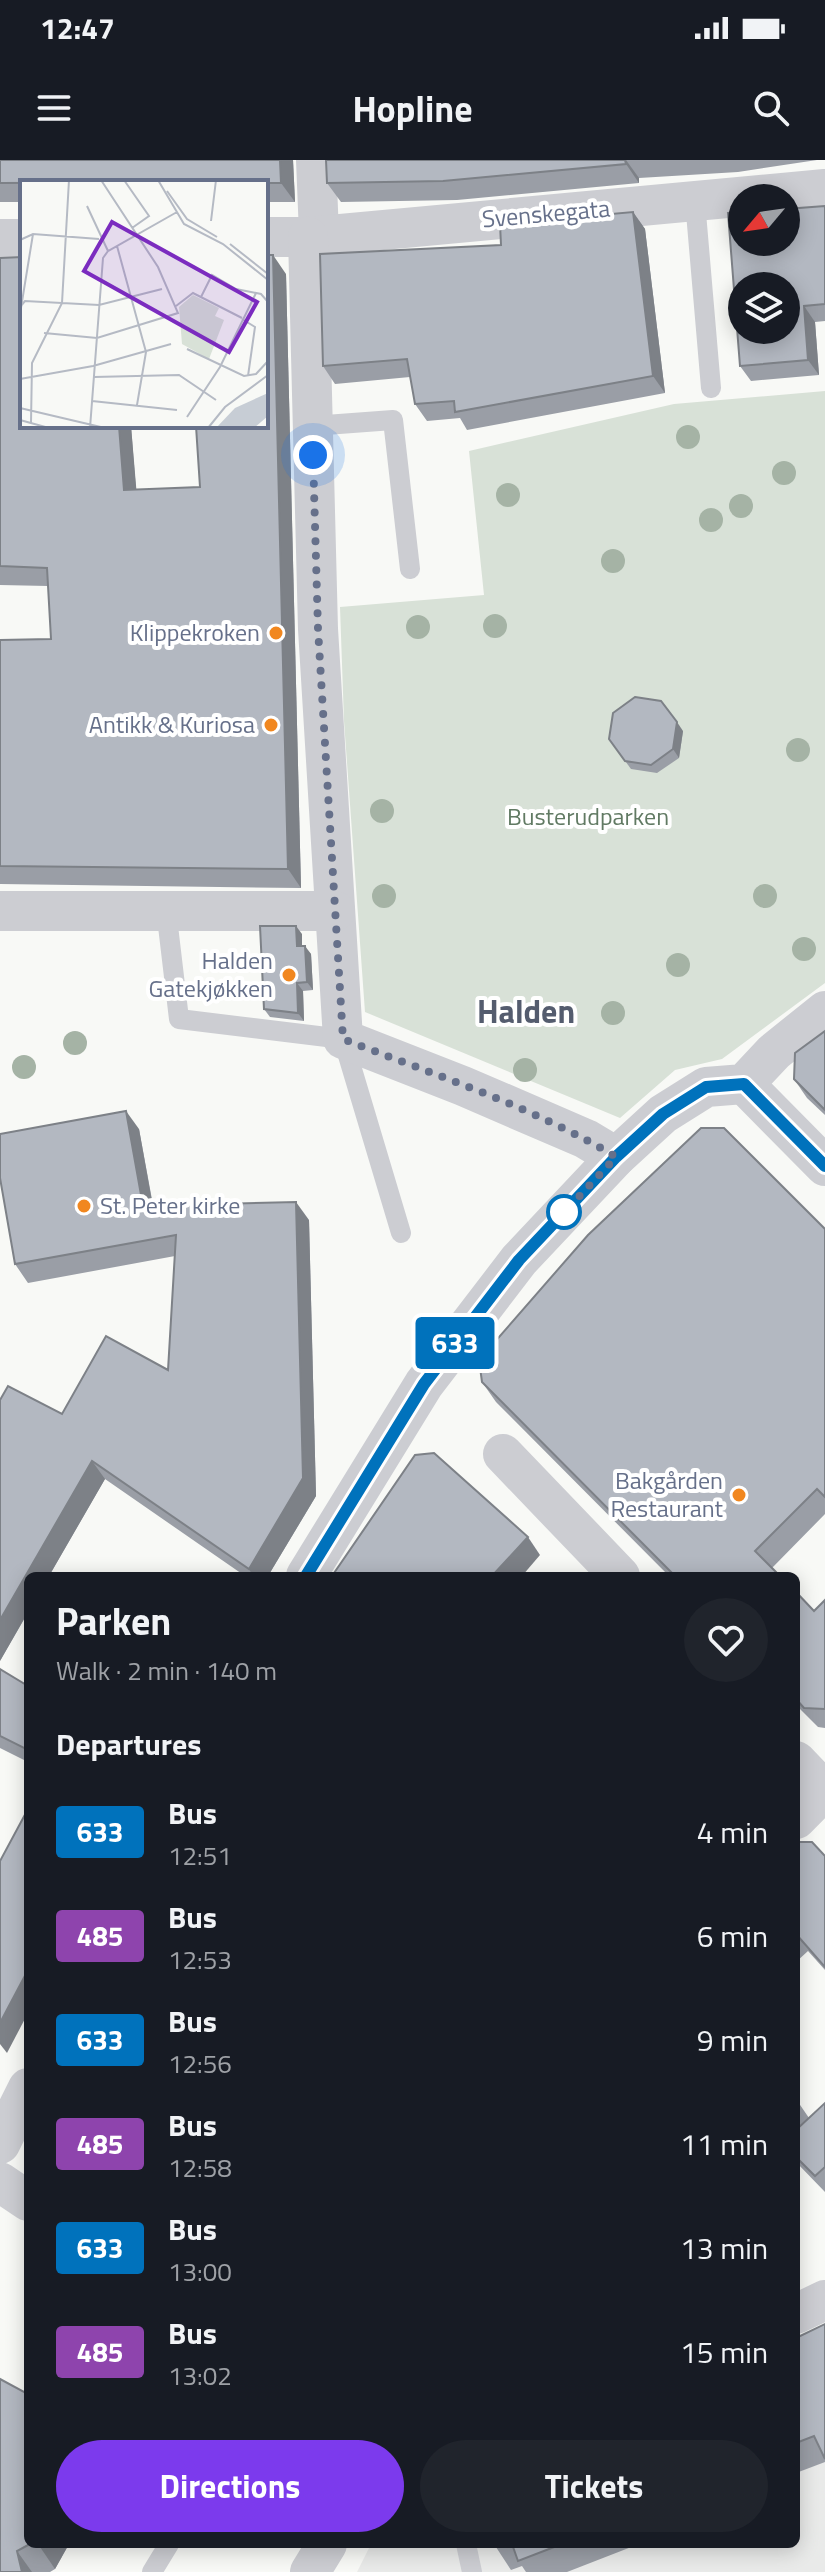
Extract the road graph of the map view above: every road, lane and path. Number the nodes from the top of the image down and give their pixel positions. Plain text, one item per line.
1 (316, 160) edge
2 (825, 189) edge
3 (695, 201) junction
4 (313, 236) junction
5 (268, 237) edge
6 (711, 388) dead end
7 (312, 426) junction
8 (410, 569) dead end
9 (166, 909) junction
10 (0, 911) edge
11 (335, 911) junction
12 (825, 1011) edge
13 (343, 1039) junction
14 (744, 1084) junction
15 (616, 1157) junction
16 (825, 1166) edge
17 (401, 1233) dead end
18 (503, 1454) dead end
19 (308, 1572) edge
20 (616, 1572) edge
21 (800, 1765) edge
22 (825, 1791) edge
23 (800, 1815) edge
24 (24, 2096) edge
25 (0, 2144) edge
26 (0, 2182) edge
27 (24, 2198) edge
28 (825, 2300) edge
29 (800, 2312) edge
30 (167, 2548) edge
31 (325, 2548) edge
32 (467, 2548) edge
33 (152, 2572) edge
34 (310, 2572) edge
35 (472, 2572) edge

1 - 4 street
2 - 3 street, Svenskegata
3 - 4 street, Svenskegata
3 - 6 lane
4 - 5 street, Svenskegata
4 - 7 street
7 - 8 lane
7 - 11 street
9 - 10 street
9 - 11 street
9 - 13 lane
11 - 13 street
12 - 14 street
13 - 15 street
13 - 17 lane
14 - 15 street
14 - 16 street
15 - 19 street
18 - 20 street
21 - 22 street
22 - 23 street
24 - 25 street
26 - 27 street
28 - 29 street
30 - 33 lane
31 - 34 street
32 - 35 lane

